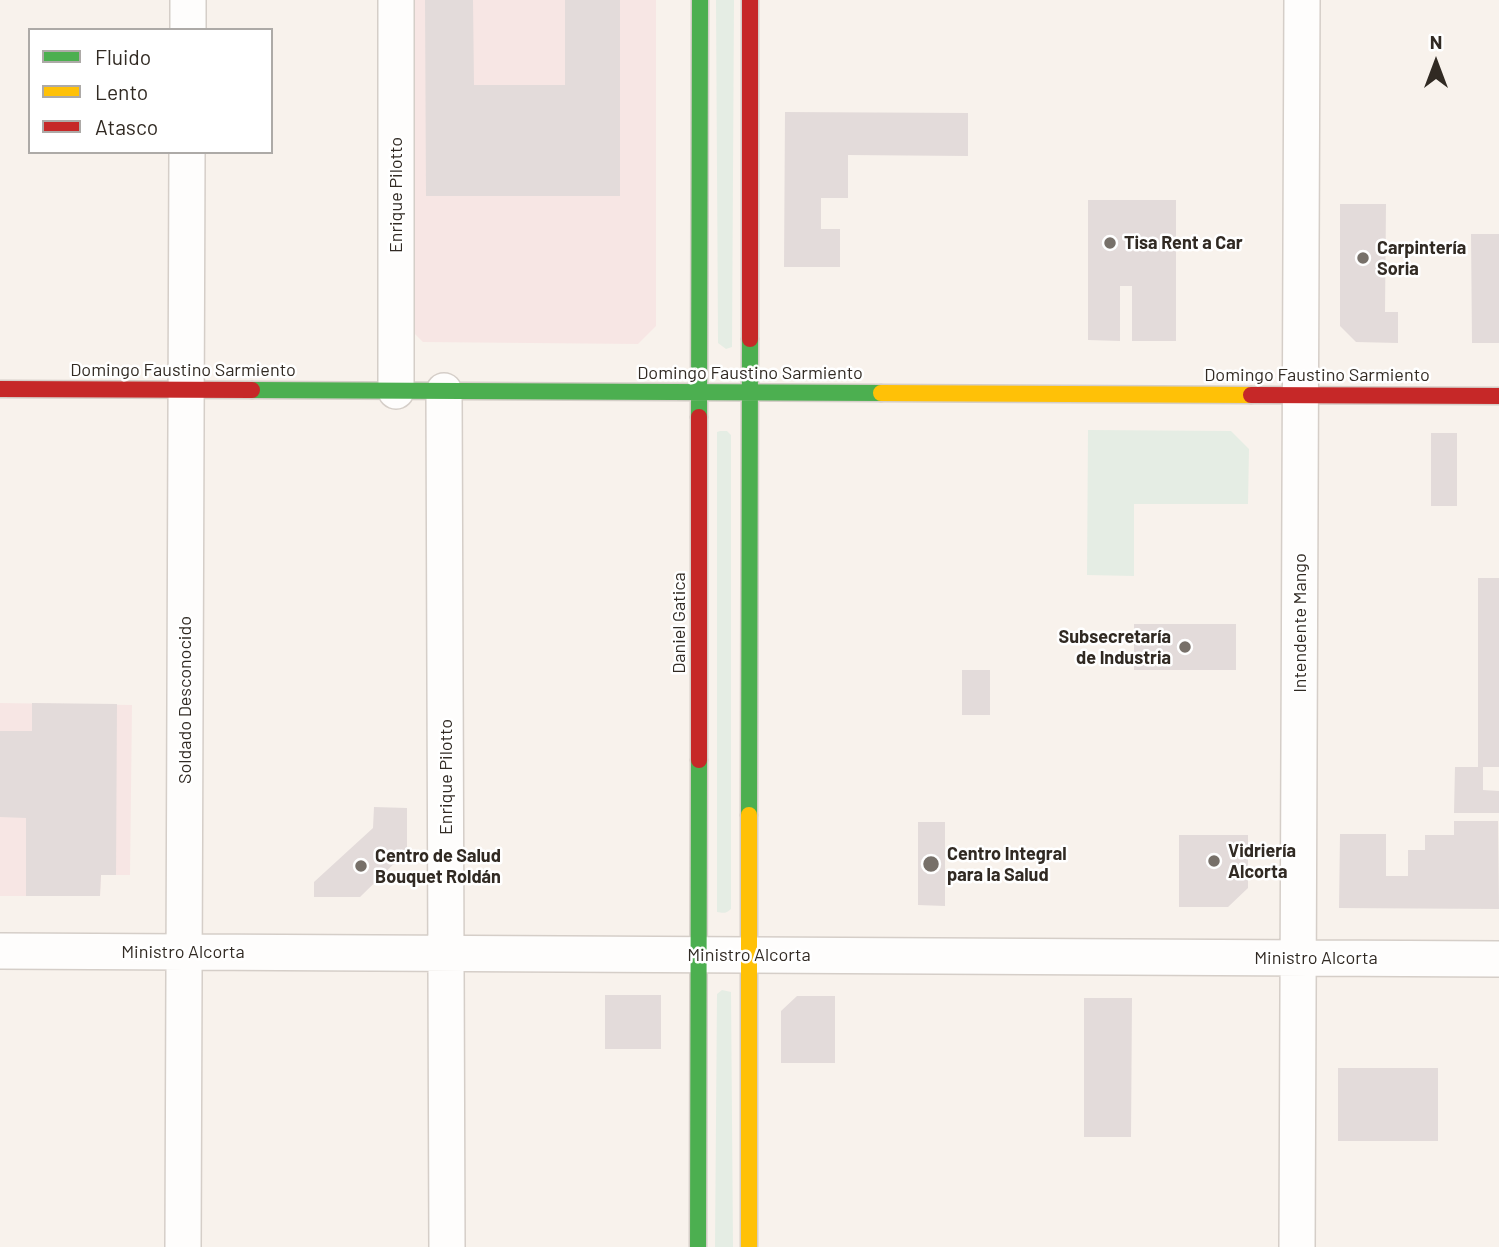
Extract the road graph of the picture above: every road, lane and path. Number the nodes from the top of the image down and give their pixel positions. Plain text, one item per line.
1 (188, 0) edge
2 (396, 0) edge
3 (700, 0) edge
4 (750, 0) edge
5 (1302, 0) edge
6 (188, 28) edge
7 (187, 154) edge
8 (0, 389) edge
9 (186, 390) junction
10 (396, 391) junction
11 (444, 391) junction
12 (699, 392) junction
13 (750, 392) junction
14 (1300, 395) junction
15 (1499, 396) edge
16 (0, 951) edge
17 (184, 952) junction
18 (446, 954) junction
19 (698, 955) junction
20 (749, 956) junction
21 (1298, 958) junction
22 (1499, 959) edge
23 (183, 1247) edge
24 (447, 1247) edge
25 (698, 1247) edge
26 (749, 1247) edge
27 (1297, 1247) edge

1 - 6 street
2 - 10 street, Enrique Pilotto
3 - 12 main road, Daniel Gatica
4 - 13 main road
5 - 14 street, Intendente Mango
7 - 9 street, Soldado Desconocido
8 - 9 main road, Domingo Faustino Sarmiento
9 - 10 main road, Domingo Faustino Sarmiento
9 - 17 street, Soldado Desconocido
10 - 11 main road, Domingo Faustino Sarmiento
11 - 12 main road, Domingo Faustino Sarmiento
11 - 18 street, Enrique Pilotto
12 - 13 main road, Domingo Faustino Sarmiento
12 - 19 main road, Daniel Gatica
13 - 14 main road, Domingo Faustino Sarmiento
13 - 20 main road
14 - 15 main road, Domingo Faustino Sarmiento
14 - 21 street, Intendente Mango
16 - 17 street, Ministro Alcorta
17 - 18 street, Ministro Alcorta
17 - 23 street, Soldado Desconocido
18 - 19 street, Ministro Alcorta
18 - 24 street, Enrique Pilotto
19 - 20 street, Ministro Alcorta
19 - 25 main road, Daniel Gatica
20 - 21 street, Ministro Alcorta
20 - 26 main road
21 - 22 street, Ministro Alcorta
21 - 27 street, Intendente Mango

